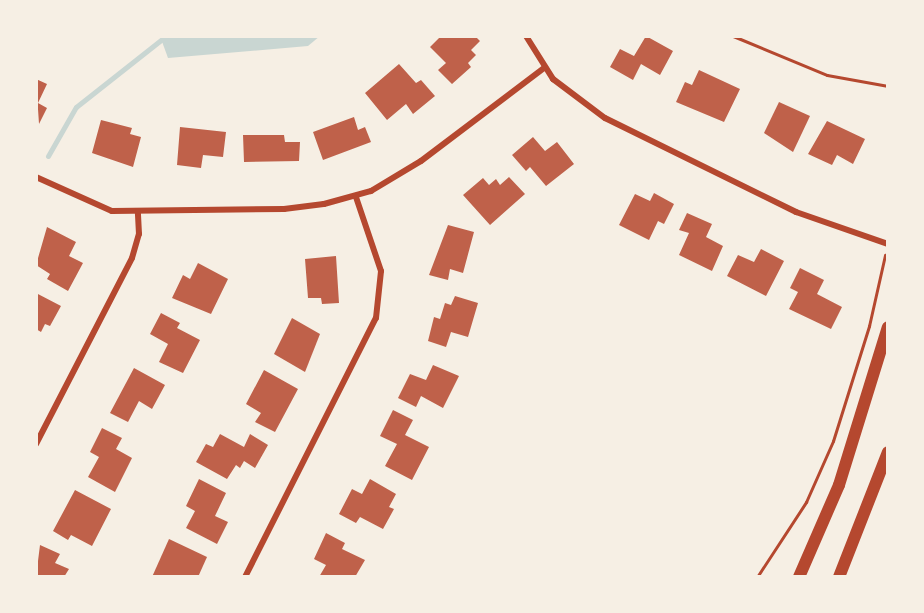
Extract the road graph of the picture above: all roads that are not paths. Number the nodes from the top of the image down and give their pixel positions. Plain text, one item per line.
1 (526, 36) edge
2 (543, 68) junction
3 (36, 177) edge
4 (356, 197) junction
5 (138, 212) junction
6 (888, 244) edge
7 (888, 327) edge
8 (36, 444) edge
9 (888, 452) edge
10 (245, 577) edge
11 (799, 577) edge
12 (839, 577) edge

1 - 2 street
2 - 4 street
2 - 6 street
3 - 5 street
4 - 5 street
4 - 10 street
5 - 8 street
7 - 11 main road
9 - 12 main road

